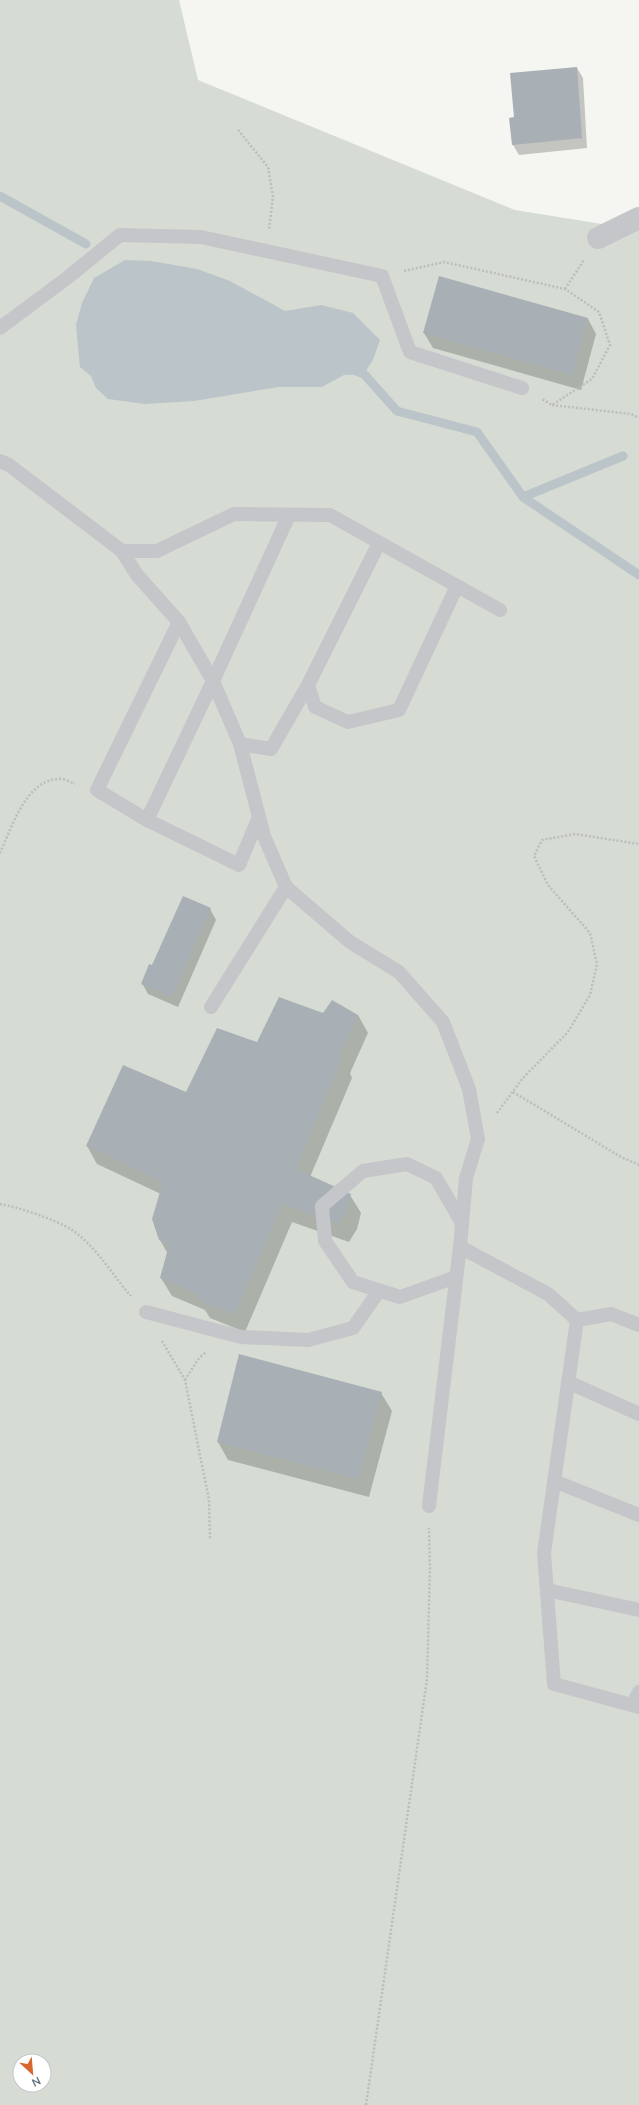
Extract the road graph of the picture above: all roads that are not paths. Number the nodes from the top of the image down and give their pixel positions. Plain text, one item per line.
1 (639, 218) edge
2 (598, 238) road end
3 (0, 328) edge
4 (522, 388) road end
5 (0, 461) edge
6 (289, 515) junction
7 (380, 543) junction
8 (122, 552) junction
9 (457, 586) junction
10 (500, 610) dead end
11 (179, 622) junction
12 (213, 681) junction
13 (308, 685) junction
14 (240, 744) junction
15 (259, 817) junction
16 (146, 820) junction
17 (286, 887) junction
18 (211, 1007) dead end
19 (462, 1222) junction
20 (460, 1247) junction
21 (456, 1277) junction
22 (380, 1291) junction
23 (146, 1312) road end
24 (577, 1320) junction
25 (639, 1325) edge
26 (568, 1382) junction
27 (639, 1414) edge
28 (554, 1481) junction
29 (429, 1506) road end
30 (639, 1515) edge
31 (547, 1590) junction
32 (639, 1610) edge
33 (639, 1692) edge
34 (636, 1706) edge

1 - 2 street
3 - 4 lane
5 - 8 lane
6 - 7 lane
6 - 8 lane
6 - 12 lane
7 - 9 lane
7 - 13 lane
8 - 11 lane
9 - 10 lane
9 - 13 lane
11 - 12 lane
11 - 16 lane
12 - 14 lane
12 - 16 lane
13 - 14 lane
14 - 15 lane
15 - 16 lane
15 - 17 lane
17 - 18 lane
17 - 19 lane
19 - 20 lane
19 - 22 lane
20 - 21 lane
20 - 24 lane
21 - 22 lane
21 - 29 lane
22 - 23 lane
24 - 25 lane
24 - 26 lane
26 - 27 lane
26 - 28 lane
28 - 30 lane
28 - 31 lane
31 - 32 lane
31 - 34 lane
33 - 34 lane

